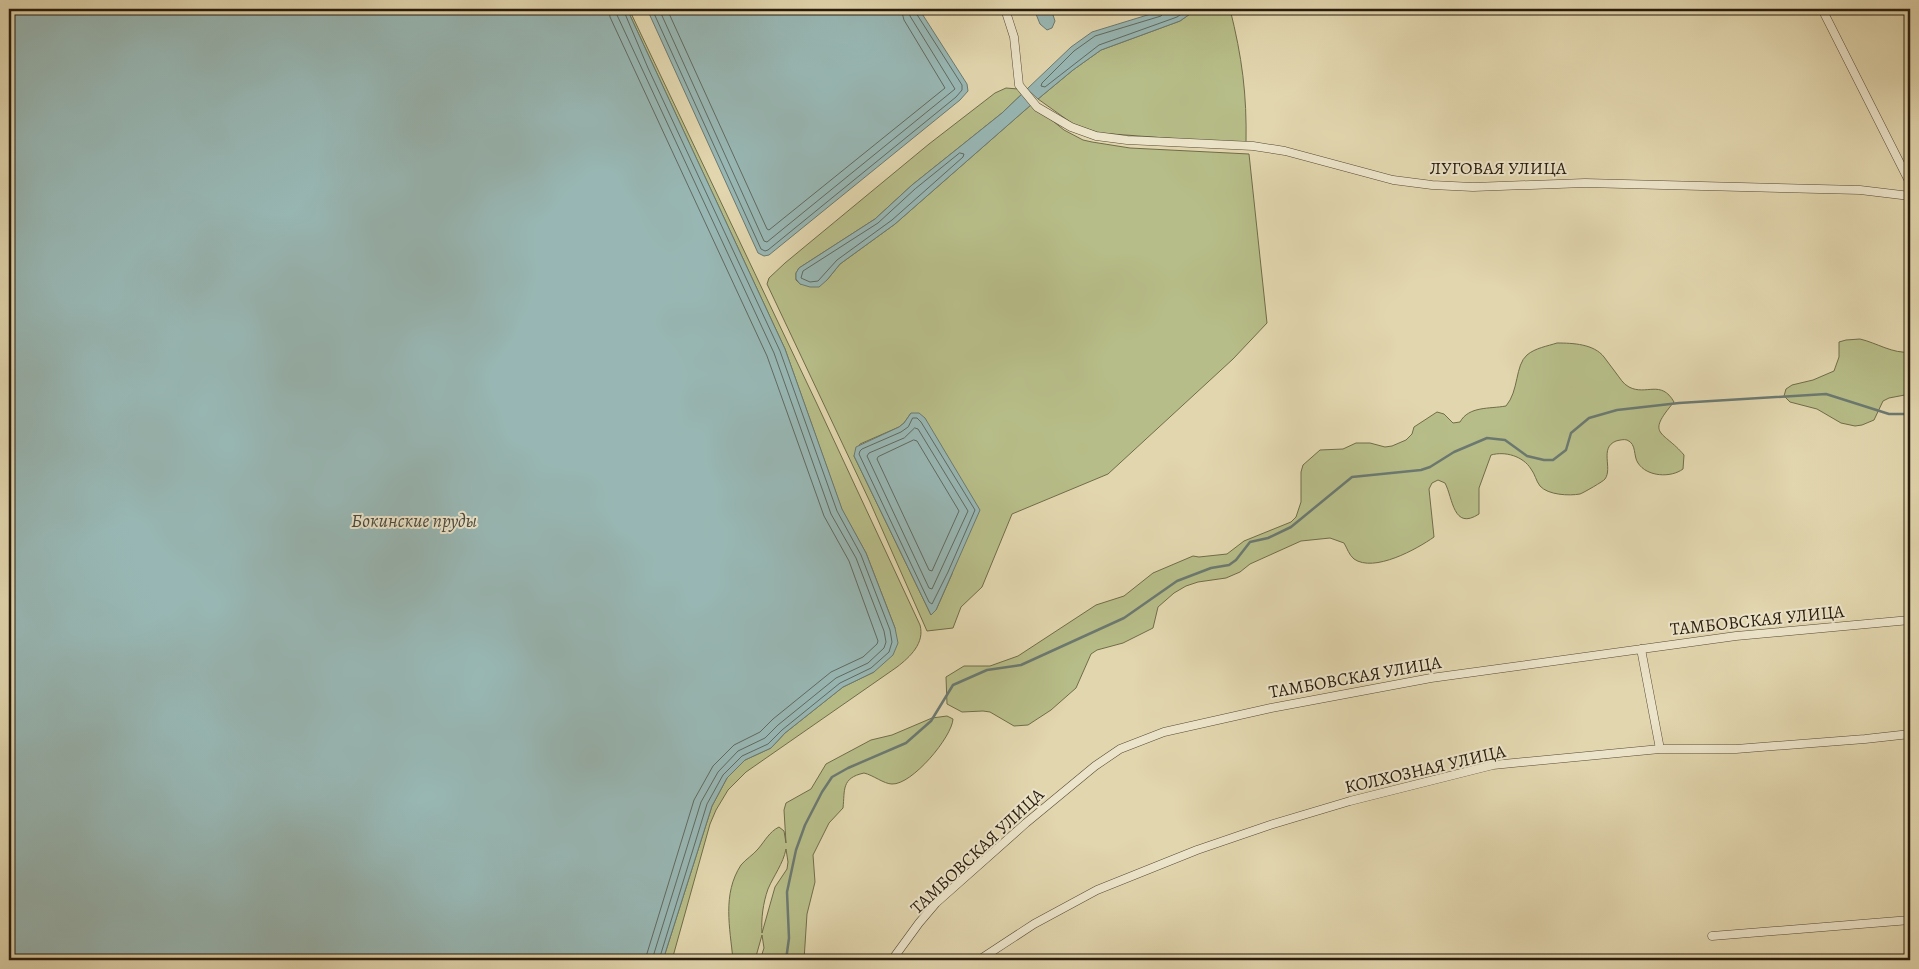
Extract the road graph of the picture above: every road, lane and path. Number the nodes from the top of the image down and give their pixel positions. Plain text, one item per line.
1 (1005, 9) edge
2 (1822, 9) edge
3 (1910, 183) edge
4 (1910, 196) edge
5 (1910, 620) edge
6 (1641, 649) junction
7 (1910, 734) edge
8 (1660, 749) junction
9 (1910, 920) edge
10 (1712, 936) dead end
11 (892, 960) edge
12 (979, 960) edge

1 - 4 street, ЛУГОВАЯ УЛИЦА
2 - 3 street
5 - 6 street, ТАМБОВСКАЯ УЛИЦА
6 - 8 street
6 - 11 street, ТАМБОВСКАЯ УЛИЦА
7 - 8 street, КОЛХОЗНАЯ УЛИЦА
8 - 12 street, КОЛХОЗНАЯ УЛИЦА
9 - 10 street

